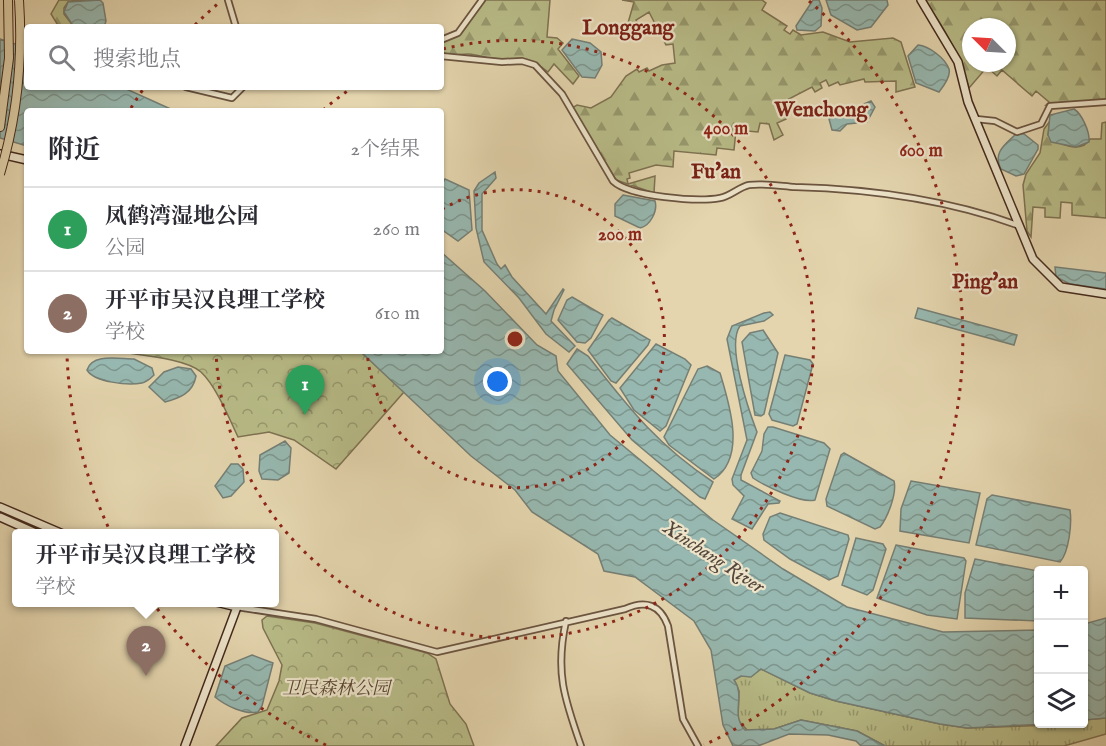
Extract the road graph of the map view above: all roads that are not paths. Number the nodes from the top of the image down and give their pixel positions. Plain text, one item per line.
1 (8, 0) edge
2 (19, 0) edge
3 (228, 0) edge
4 (482, 0) edge
5 (921, 0) edge
6 (235, 24) edge
7 (444, 39) edge
8 (444, 56) edge
9 (199, 90) edge
10 (240, 90) edge
11 (1106, 102) edge
12 (976, 119) junction
13 (0, 127) edge
14 (0, 154) edge
15 (24, 159) edge
16 (0, 174) edge
17 (1022, 227) junction
18 (1106, 294) edge
19 (0, 507) edge
20 (0, 518) edge
21 (26, 529) edge
22 (51, 529) edge
23 (233, 607) edge
24 (246, 607) edge
25 (566, 621) junction
26 (185, 746) edge
27 (581, 746) edge
28 (698, 746) edge

1 - 13 main road
2 - 16 main road, bridge
3 - 6 street
4 - 7 street
5 - 12 street
8 - 17 street
9 - 10 street
11 - 12 street
12 - 17 street
14 - 15 street
17 - 18 street
19 - 22 street
20 - 21 street
23 - 26 street
24 - 25 street
25 - 27 street
25 - 28 street

